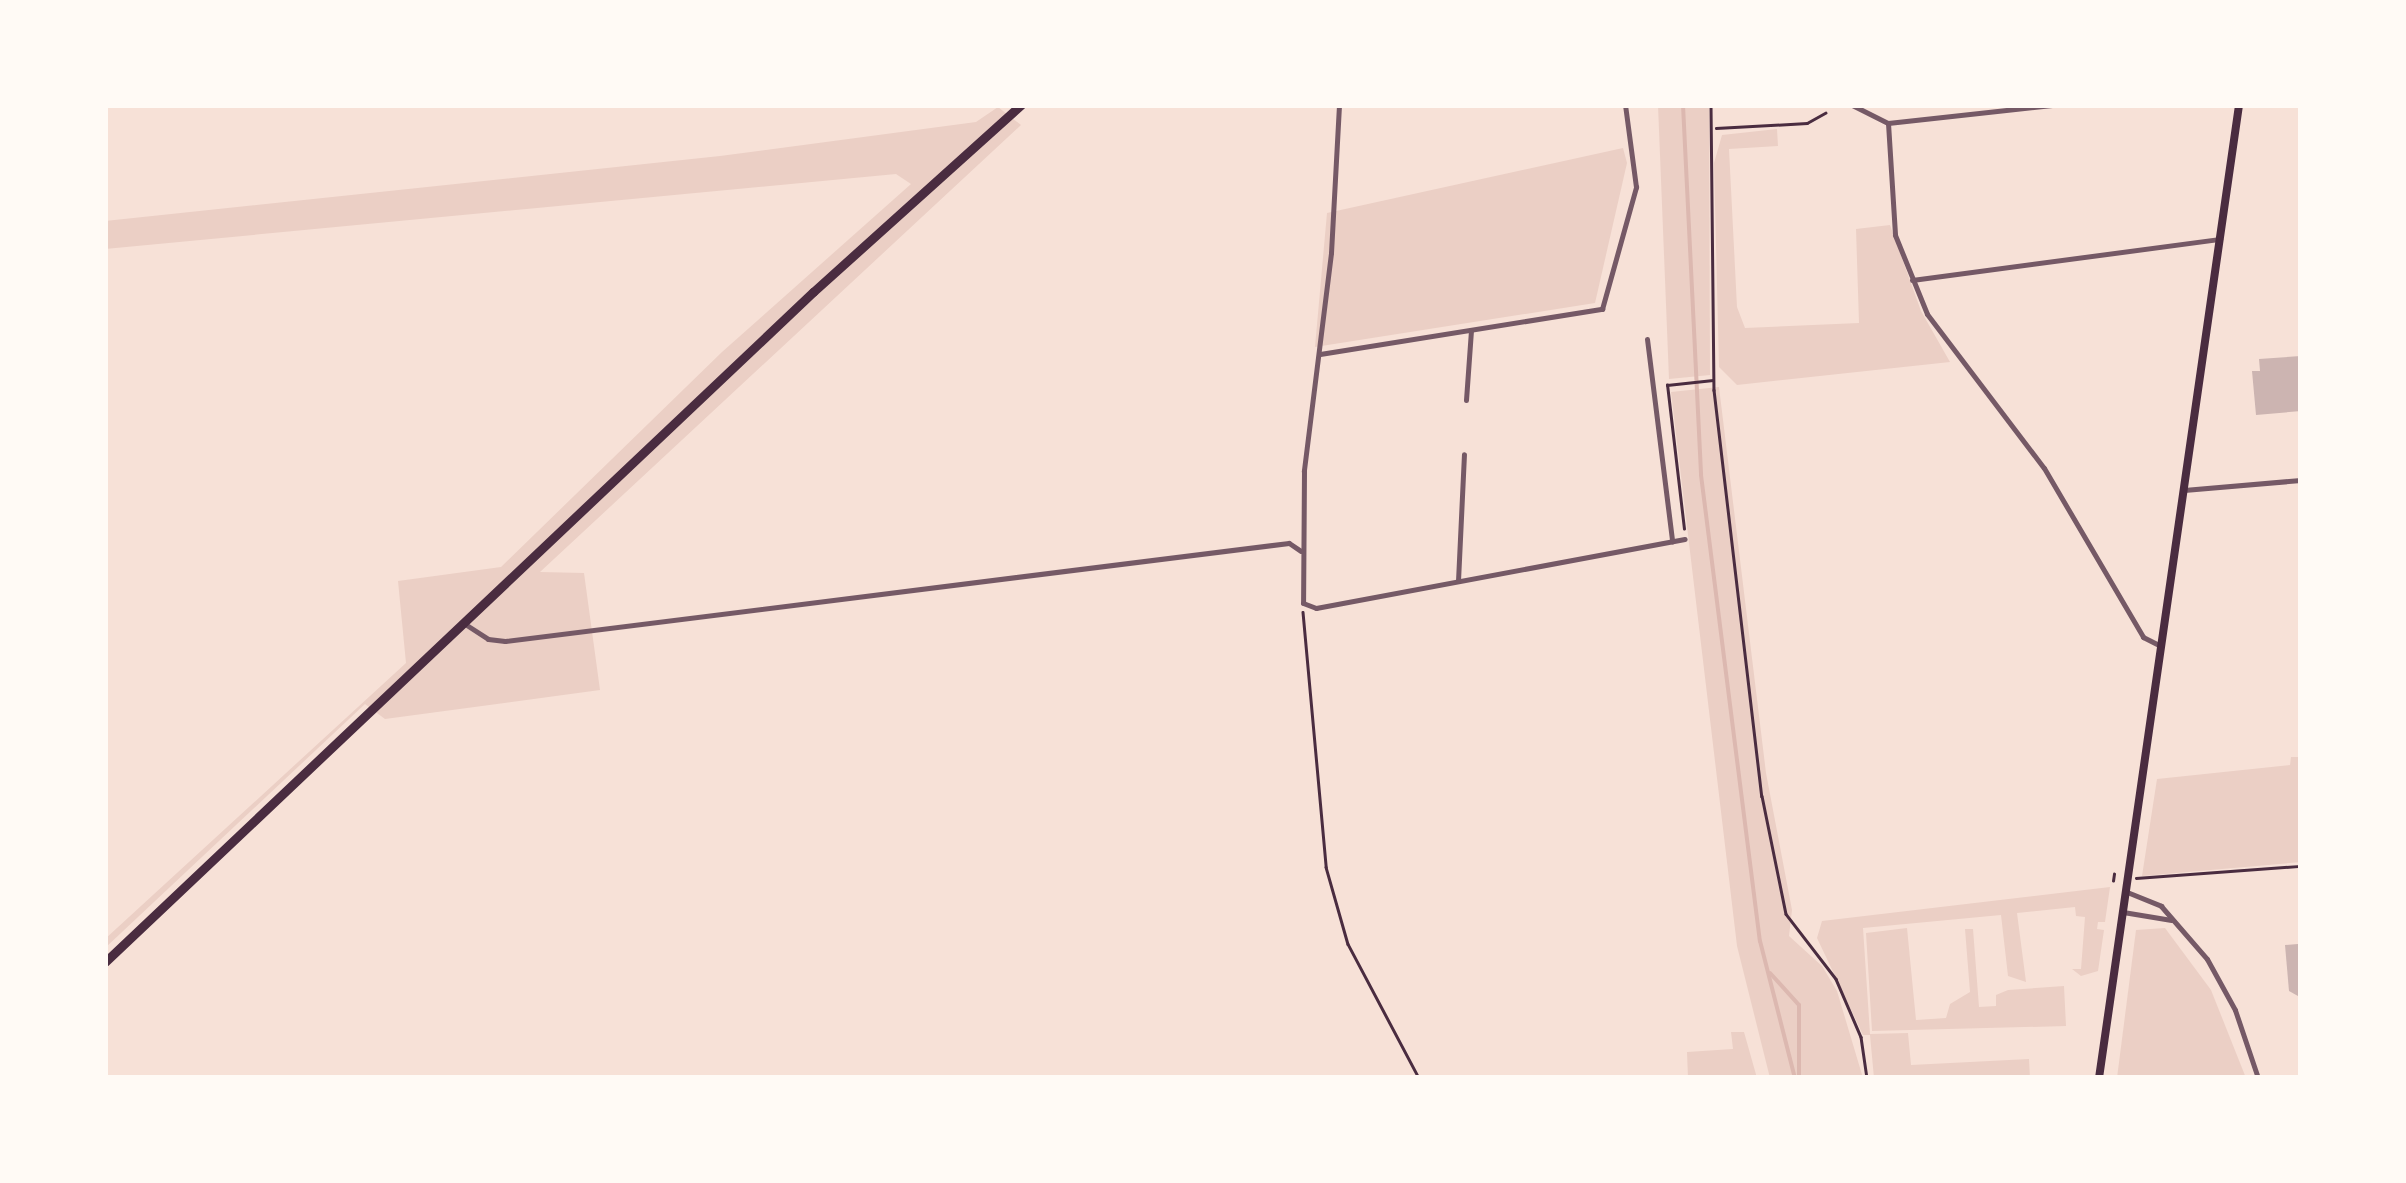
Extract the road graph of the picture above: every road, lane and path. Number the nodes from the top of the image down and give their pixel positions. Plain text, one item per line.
1 (1021, 105) edge
2 (1339, 105) edge
3 (1626, 105) edge
4 (1711, 105) edge
5 (1850, 105) edge
6 (2052, 105) edge
7 (2239, 105) edge
8 (1833, 106) edge
9 (1888, 123) junction
10 (1715, 128) junction
11 (2220, 239) junction
12 (1912, 280) junction
13 (1470, 330) junction
14 (1646, 339) dead end
15 (1320, 354) junction
16 (1712, 380) junction
17 (1466, 400) dead end
18 (1464, 454) dead end
19 (2301, 480) edge
20 (2184, 490) junction
21 (1685, 539) joint
22 (1672, 542) junction
23 (1302, 554) junction
24 (1458, 581) junction
25 (1302, 602) junction
26 (465, 624) junction
27 (2163, 647) junction
28 (2301, 866) edge
29 (2114, 874) dead end
30 (2135, 878) dead end
31 (2113, 881) dead end
32 (2125, 892) junction
33 (2123, 912) junction
34 (2174, 920) junction
35 (105, 962) edge
36 (1420, 1078) edge
37 (1867, 1078) edge
38 (2098, 1078) edge
39 (2258, 1078) edge

1 - 26 main road
2 - 15 street
3 - 13 street
4 - 10 path
5 - 8 street
5 - 9 street
6 - 9 street
7 - 11 main road
8 - 10 path
9 - 12 street
10 - 16 path
11 - 12 street
11 - 20 main road
12 - 27 street
13 - 15 street
13 - 17 street
14 - 22 street
15 - 23 street
16 - 21 path
16 - 37 path
18 - 24 street
19 - 20 street
20 - 27 main road
21 - 22 street
22 - 24 street
23 - 25 street
23 - 26 street
24 - 25 street
25 - 36 path
26 - 35 main road
27 - 32 main road
28 - 30 path
29 - 31 path
32 - 33 main road
32 - 34 street
33 - 34 street
33 - 38 main road
34 - 39 street

